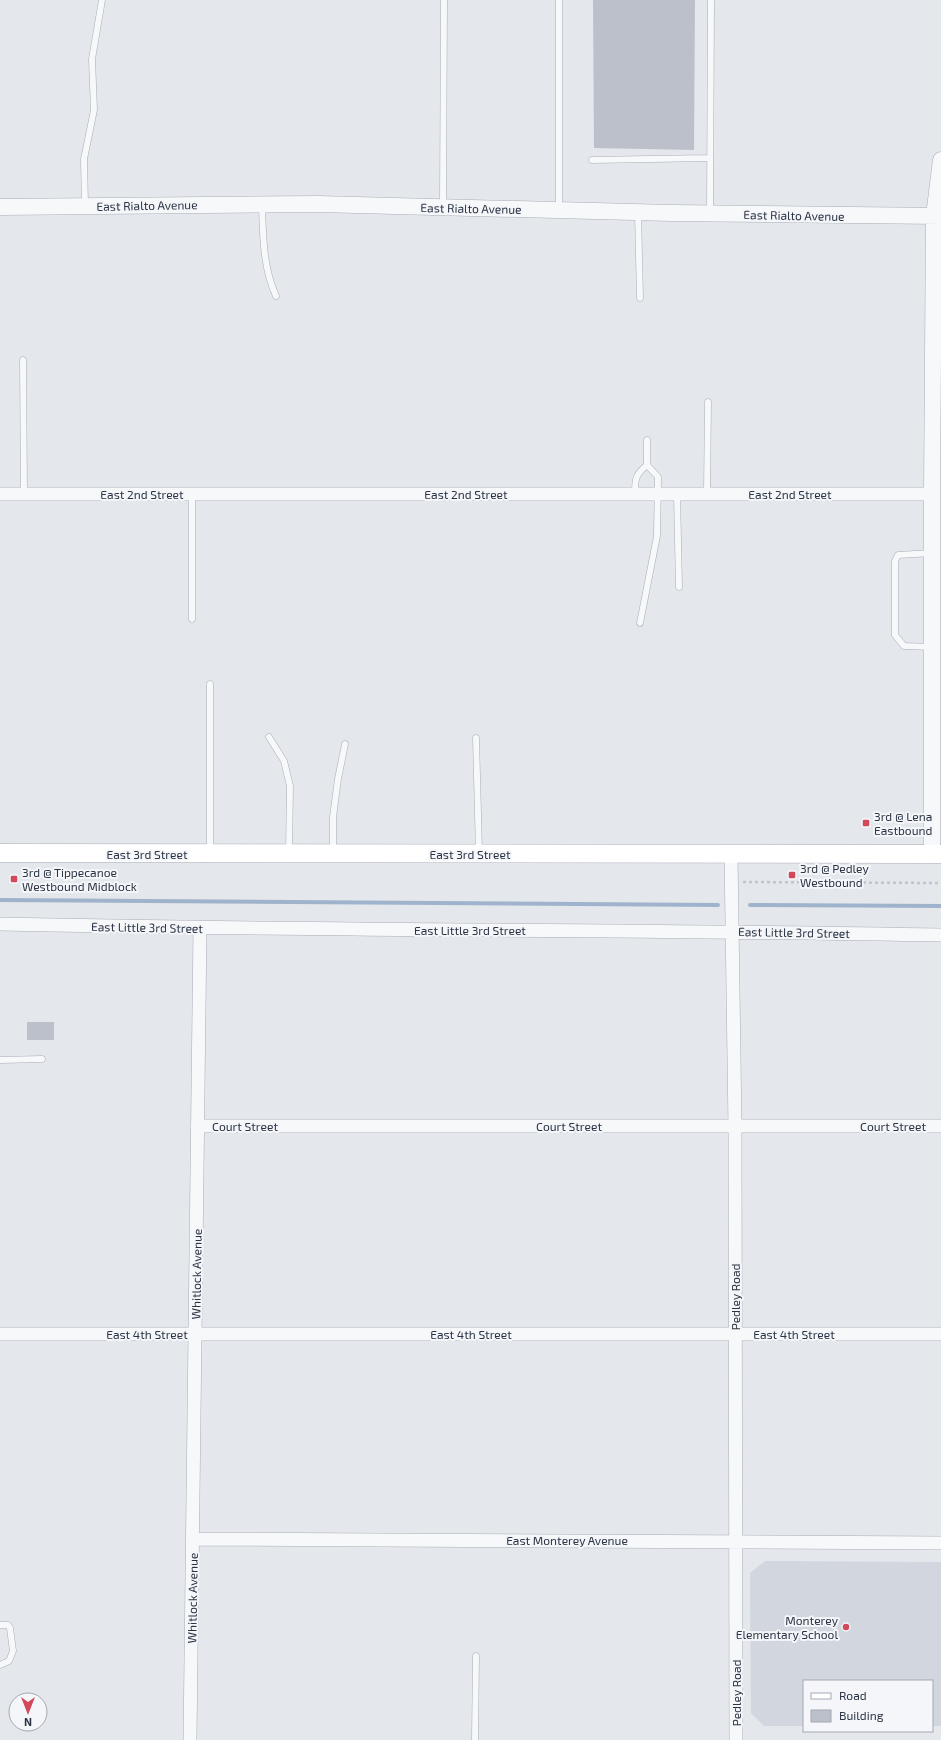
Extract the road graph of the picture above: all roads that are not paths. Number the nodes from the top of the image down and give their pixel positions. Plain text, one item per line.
1 (102, 0) edge
2 (444, 0) edge
3 (559, 0) edge
4 (711, 0) edge
5 (710, 158) junction
6 (592, 160) dead end
7 (941, 160) edge
8 (262, 204) junction
9 (85, 206) junction
10 (0, 207) edge
11 (443, 208) junction
12 (559, 210) junction
13 (638, 212) junction
14 (710, 214) junction
15 (937, 216) edge
16 (276, 296) dead end
17 (640, 298) dead end
18 (23, 360) dead end
19 (708, 402) dead end
20 (647, 440) dead end
21 (647, 465) junction
22 (0, 494) edge
23 (24, 494) junction
24 (192, 494) junction
25 (635, 494) junction
26 (659, 494) junction
27 (678, 494) junction
28 (707, 494) junction
29 (932, 494) junction
30 (936, 526) edge
31 (932, 553) junction
32 (679, 588) dead end
33 (192, 619) dead end
34 (640, 623) dead end
35 (936, 624) edge
36 (932, 647) junction
37 (210, 684) dead end
38 (269, 737) dead end
39 (476, 738) dead end
40 (345, 744) dead end
41 (936, 801) edge
42 (0, 853) edge
43 (289, 853) junction
44 (210, 854) junction
45 (333, 854) junction
46 (479, 854) junction
47 (731, 854) junction
48 (936, 854) edge
49 (0, 924) edge
50 (200, 928) junction
51 (732, 931) junction
52 (941, 935) edge
53 (0, 1060) edge
54 (42, 1060) dead end
55 (197, 1126) junction
56 (735, 1126) junction
57 (941, 1126) edge
58 (0, 1334) edge
59 (195, 1334) junction
60 (735, 1334) junction
61 (941, 1334) edge
62 (193, 1539) junction
63 (736, 1541) junction
64 (941, 1543) edge
65 (0, 1624) edge
66 (476, 1656) dead end
67 (0, 1664) edge
68 (190, 1740) edge
69 (475, 1740) edge
70 (736, 1740) edge

1 - 9 lane
2 - 11 lane
3 - 12 lane
4 - 5 lane
5 - 6 lane
5 - 14 lane
7 - 15 street
8 - 9 street, East Rialto Avenue
8 - 11 street, East Rialto Avenue
8 - 16 lane
9 - 10 street, East Rialto Avenue
11 - 12 street, East Rialto Avenue
12 - 13 street, East Rialto Avenue
13 - 14 street, East Rialto Avenue
13 - 17 lane
14 - 15 street, East Rialto Avenue
15 - 29 street
18 - 23 lane
19 - 28 lane
20 - 21 lane
21 - 25 lane
21 - 26 lane
22 - 23 street, East 2nd Street
23 - 24 street, East 2nd Street
24 - 25 street, East 2nd Street
24 - 33 lane
25 - 26 street, East 2nd Street
26 - 27 street, East 2nd Street
26 - 34 lane
27 - 28 street, East 2nd Street
27 - 32 lane
28 - 29 street, East 2nd Street
29 - 30 street
30 - 31 street
31 - 35 street
31 - 36 lane
35 - 36 street
36 - 41 street
37 - 44 lane
38 - 43 lane
39 - 46 lane
40 - 45 lane
41 - 48 street
42 - 44 main road, East 3rd Street
43 - 44 main road, East 3rd Street
43 - 45 main road, East 3rd Street
45 - 46 main road, East 3rd Street
46 - 47 main road, East 3rd Street
47 - 48 main road, East 3rd Street
47 - 51 street, Pedley Road
49 - 50 street, East Little 3rd Street
50 - 51 street, East Little 3rd Street
50 - 55 street, Whitlock Avenue
51 - 52 street, East Little 3rd Street
51 - 56 street, Pedley Road
53 - 54 lane
55 - 56 street, Court Street
55 - 59 street, Whitlock Avenue
56 - 57 street, Court Street
56 - 60 street, Pedley Road
58 - 59 street, East 4th Street
59 - 60 street, East 4th Street
59 - 62 street, Whitlock Avenue
60 - 61 street, East 4th Street
60 - 63 street, Pedley Road
62 - 63 street, East Monterey Avenue
62 - 68 street, Whitlock Avenue
63 - 64 street, East Monterey Avenue
63 - 70 street, Pedley Road
65 - 67 lane
66 - 69 lane

